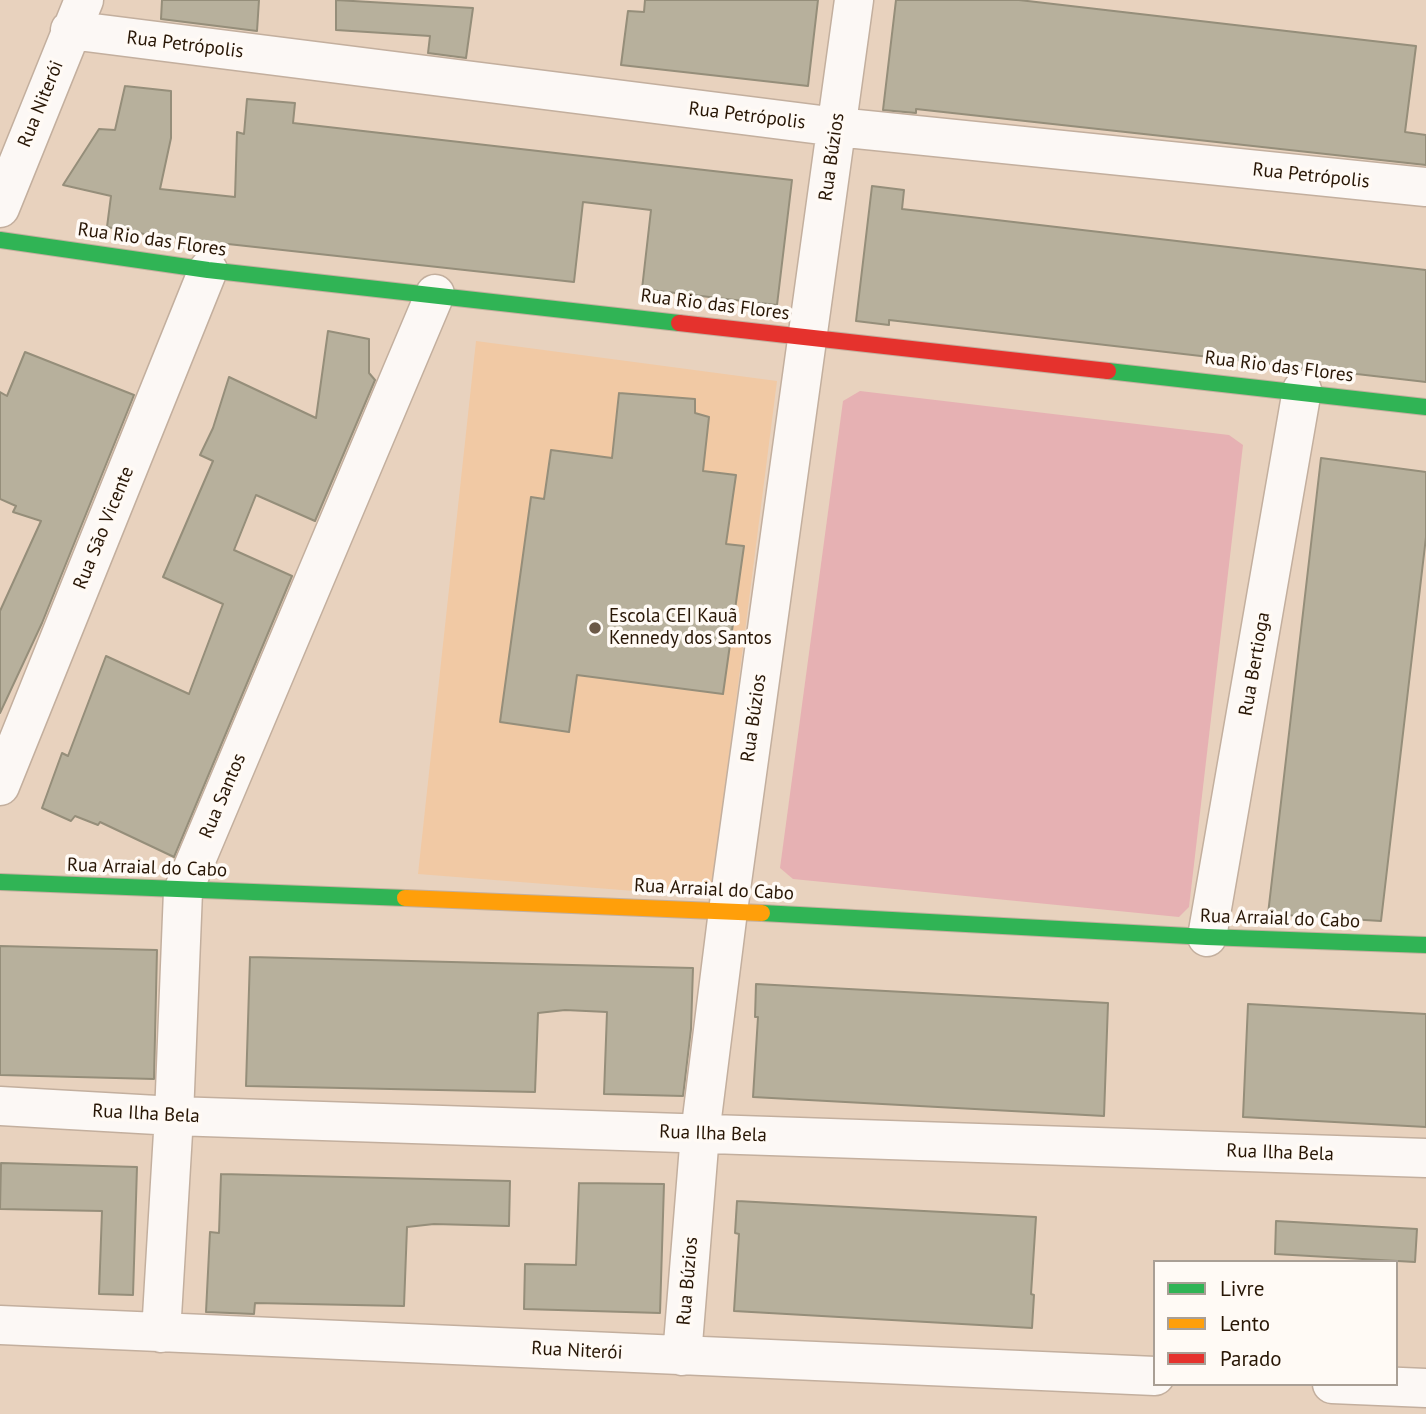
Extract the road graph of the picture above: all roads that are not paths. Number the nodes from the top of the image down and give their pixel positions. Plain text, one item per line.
1 (855, 0) edge
2 (77, 15) edge
3 (837, 127) junction
4 (1426, 187) edge
5 (0, 208) edge
6 (0, 240) edge
7 (208, 270) junction
8 (435, 294) junction
9 (805, 337) junction
10 (1302, 390) junction
11 (1426, 407) edge
12 (0, 786) edge
13 (0, 882) edge
14 (183, 891) junction
15 (728, 911) junction
16 (1207, 937) junction
17 (1426, 944) edge
18 (0, 1106) edge
19 (174, 1116) junction
20 (700, 1134) junction
21 (1426, 1158) edge
22 (0, 1325) edge
23 (161, 1333) junction
24 (682, 1356) junction
25 (1153, 1376) edge
26 (1379, 1386) edge
27 (1426, 1388) edge

1 - 3 street, Rua Búzios
2 - 3 street, Rua Petrópolis
2 - 5 street, Rua Niterói
3 - 4 street, Rua Petrópolis
3 - 9 street, Rua Búzios
6 - 7 street, Rua Rio das Flores
7 - 8 street, Rua Rio das Flores
7 - 12 street, Rua São Vicente
8 - 9 street, Rua Rio das Flores
8 - 14 street, Rua Santos
9 - 10 street, Rua Rio das Flores
9 - 15 street, Rua Búzios
10 - 11 street, Rua Rio das Flores
10 - 16 street, Rua Bertioga
13 - 14 street, Rua Arraial do Cabo
14 - 15 street, Rua Arraial do Cabo
14 - 19 street, Rua Santos
15 - 16 street, Rua Arraial do Cabo
15 - 20 street, Rua Búzios
16 - 17 street, Rua Arraial do Cabo
18 - 19 street, Rua Ilha Bela
19 - 20 street, Rua Ilha Bela
19 - 23 street, Rua Santos
20 - 21 street, Rua Ilha Bela
20 - 24 street, Rua Búzios
22 - 23 street, Rua Niterói
23 - 24 street, Rua Niterói
24 - 25 street, Rua Niterói
26 - 27 street

